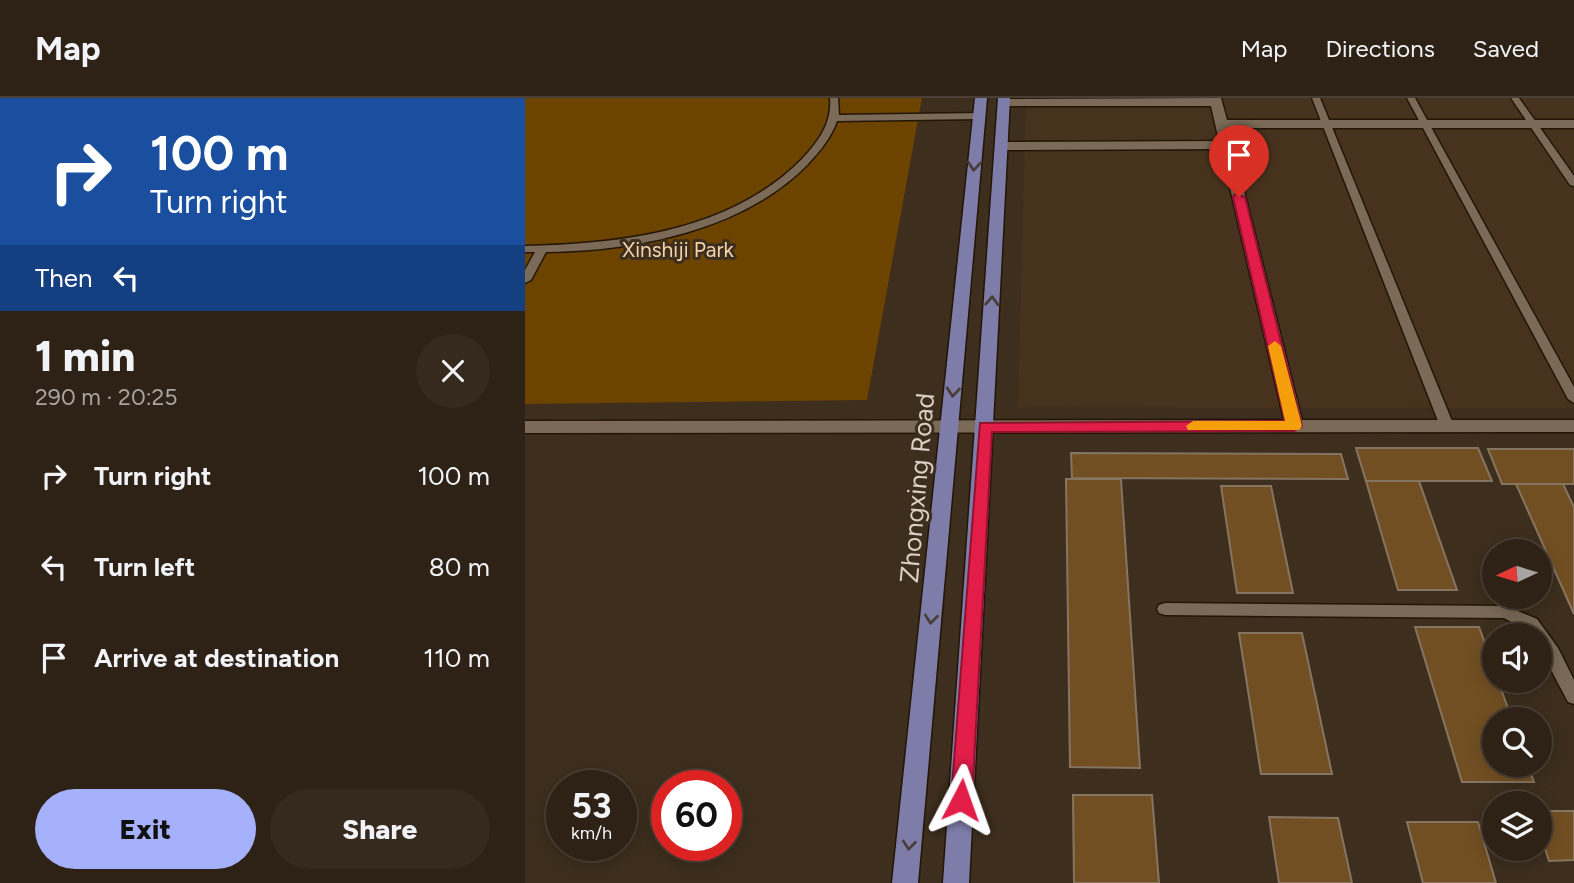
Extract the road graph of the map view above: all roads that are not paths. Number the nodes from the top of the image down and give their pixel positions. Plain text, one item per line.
1 (834, 98) edge
2 (1316, 98) edge
3 (1411, 98) edge
4 (1515, 98) edge
5 (1004, 100) edge
6 (1216, 100) edge
7 (980, 107) edge
8 (834, 118) junction
9 (1221, 124) junction
10 (1327, 124) junction
11 (1425, 124) junction
12 (1533, 124) junction
13 (1574, 124) edge
14 (1226, 145) junction
15 (1002, 146) junction
16 (1574, 182) edge
17 (525, 249) edge
18 (542, 250) junction
19 (525, 281) edge
20 (1574, 399) edge
21 (949, 426) junction
22 (985, 426) junction
23 (1294, 426) junction
24 (1447, 426) junction
25 (1574, 426) edge
26 (525, 427) edge
27 (1165, 609) dead end
28 (1529, 623) edge
29 (1552, 653) edge
30 (1574, 697) edge
31 (905, 883) edge
32 (956, 883) edge

1 - 8 lane
2 - 10 lane
3 - 11 lane
4 - 12 lane
5 - 6 street
5 - 15 main road
6 - 9 street
7 - 8 lane
7 -> 21 main road, Zhongxing Road
8 - 18 lane
9 - 10 street
9 - 14 street
10 - 11 street
10 - 24 lane
11 - 12 street
11 - 20 lane
12 - 13 street
12 - 16 lane
14 - 15 street
14 - 23 street
22 -> 15 main road
17 - 18 lane
18 - 19 lane
21 - 22 street
21 - 26 street
21 -> 31 main road, Zhongxing Road
22 - 23 street
22 - 32 main road
23 - 24 street
24 - 25 street
27 - 28 lane
29 - 30 lane

